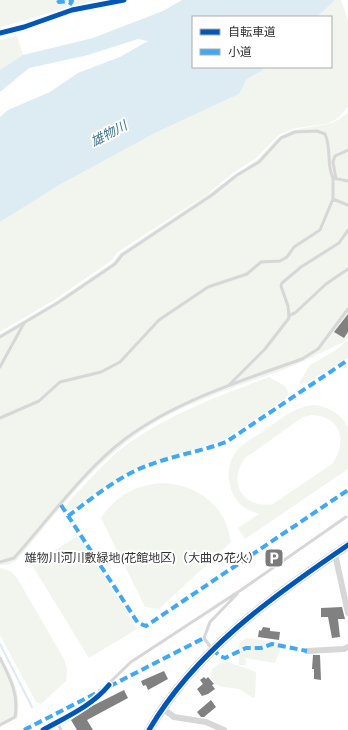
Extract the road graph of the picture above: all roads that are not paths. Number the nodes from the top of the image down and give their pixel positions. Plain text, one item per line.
1 (124, 0) edge
2 (0, 33) edge
3 (348, 150) edge
4 (335, 179) junction
5 (348, 181) edge
6 (333, 199) junction
7 (348, 205) edge
8 (348, 230) edge
9 (348, 269) edge
10 (348, 309) edge
11 (290, 315) junction
12 (25, 321) junction
13 (0, 337) edge
14 (0, 367) edge
15 (228, 386) junction
16 (0, 418) edge
17 (346, 517) dead end
18 (348, 545) edge
19 (335, 554) junction
20 (0, 562) edge
21 (241, 590) junction
22 (348, 613) edge
23 (348, 647) edge
24 (212, 649) junction
25 (307, 651) dead end
26 (0, 658) edge
27 (109, 685) dead end
28 (103, 689) dead end
29 (162, 708) junction
30 (57, 722) junction
31 (0, 725) edge
32 (44, 730) edge
33 (61, 730) edge
34 (149, 730) edge
35 (224, 730) edge

1 - 2 street
3 - 4 lane
4 - 5 lane
4 - 6 lane
4 - 12 lane
6 - 7 lane
6 - 16 lane
8 - 11 lane
9 - 11 lane
10 - 15 lane
11 - 15 lane
12 - 13 lane
12 - 14 lane
15 - 20 lane
17 - 21 lane
18 - 19 street
19 - 22 street
19 - 24 street
21 - 24 lane
21 - 28 lane
23 - 25 street
24 - 29 street
26 - 31 lane
27 - 30 street
29 - 34 street
29 - 35 street
30 - 32 street
30 - 33 lane

